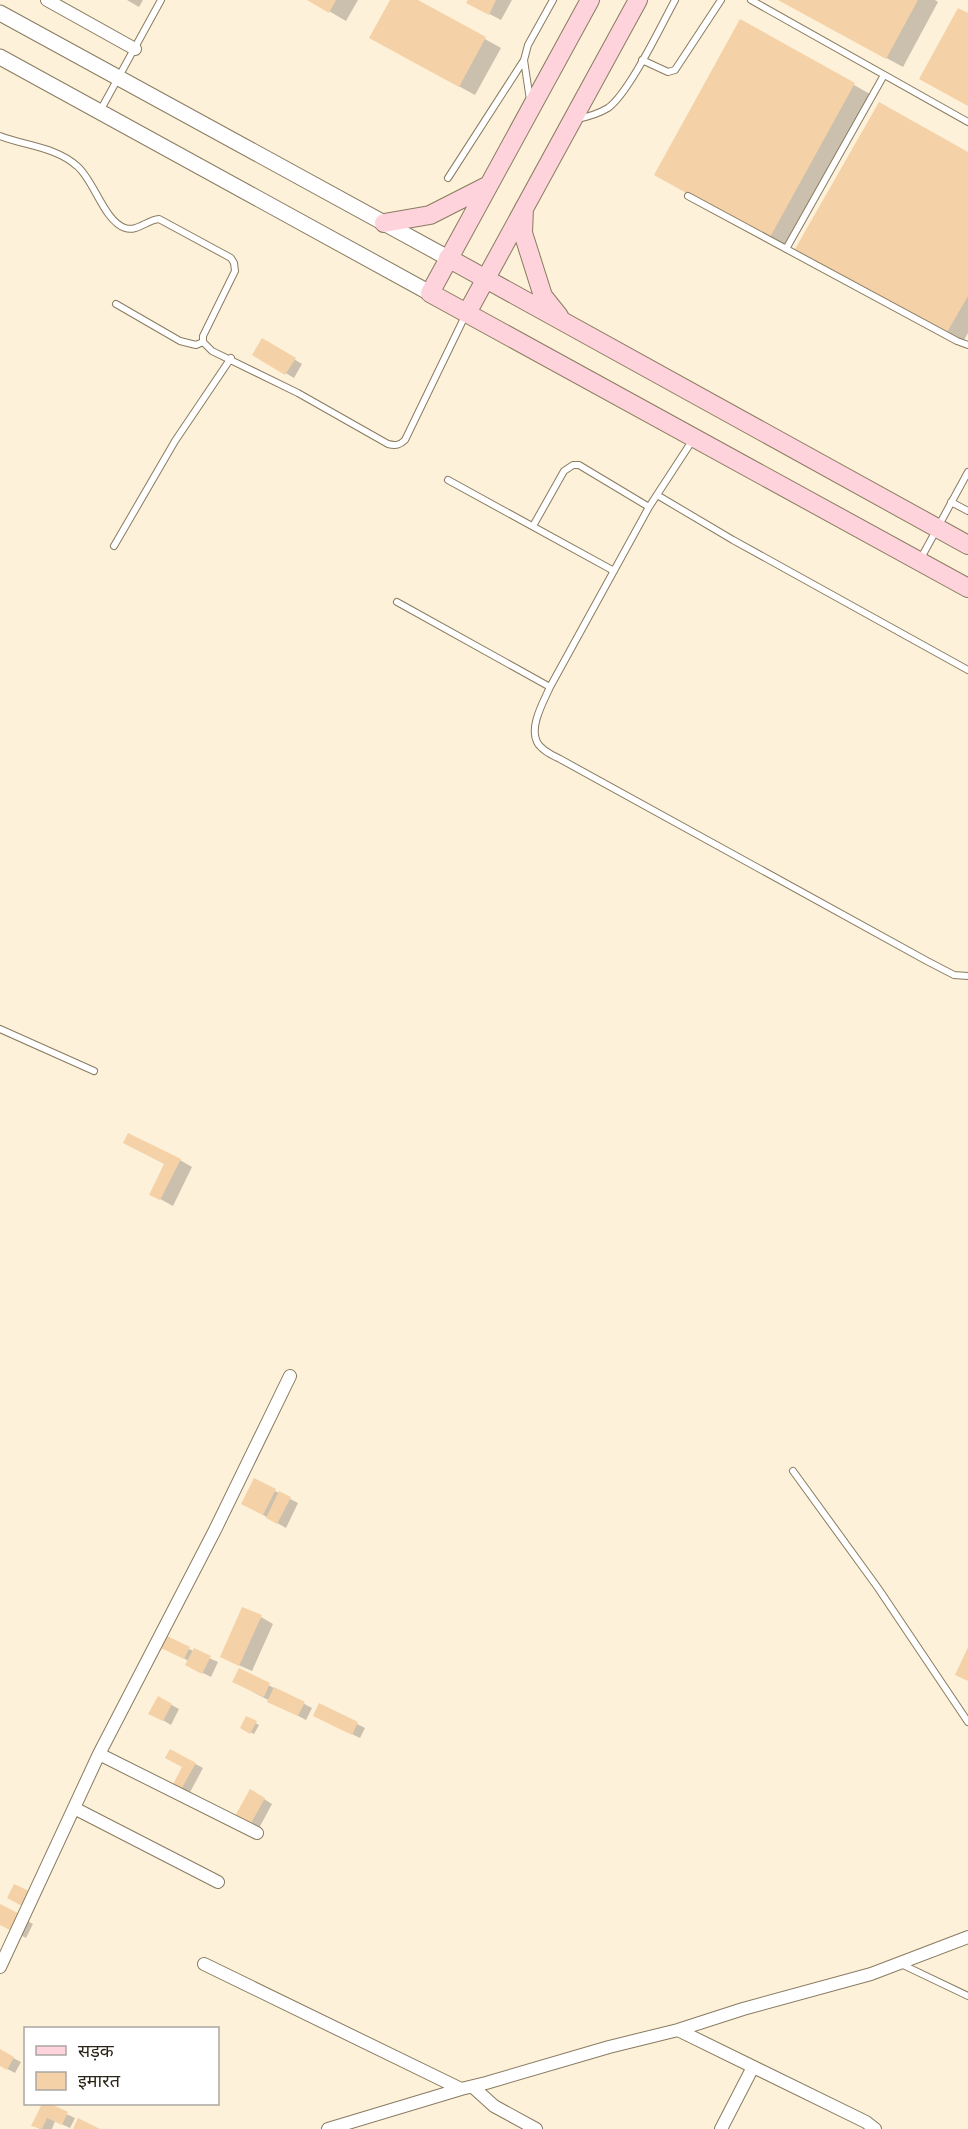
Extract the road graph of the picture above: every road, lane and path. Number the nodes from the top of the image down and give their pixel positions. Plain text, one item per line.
1 (47, 0) edge
2 (160, 0) edge
3 (553, 0) edge
4 (590, 0) edge
5 (638, 0) edge
6 (675, 0) edge
7 (720, 0) edge
8 (751, 0) edge
9 (0, 13) edge
10 (135, 49) junction
11 (0, 57) edge
12 (524, 60) junction
13 (642, 60) junction
14 (884, 75) junction
15 (119, 78) junction
16 (531, 107) junction
17 (100, 112) junction
18 (571, 121) junction
19 (968, 122) edge
20 (0, 136) edge
21 (448, 178) dead end
22 (487, 186) junction
23 (688, 196) dead end
24 (524, 207) junction
25 (384, 223) junction
26 (786, 249) junction
27 (448, 258) junction
28 (485, 279) junction
29 (430, 293) junction
30 (116, 304) dead end
31 (467, 313) junction
32 (565, 323) junction
33 (203, 342) junction
34 (968, 345) edge
35 (231, 358) junction
36 (694, 438) junction
37 (968, 472) edge
38 (448, 480) dead end
39 (657, 495) junction
40 (951, 502) junction
41 (650, 507) junction
42 (968, 511) edge
43 (533, 526) junction
44 (937, 528) junction
45 (968, 545) edge
46 (114, 546) dead end
47 (919, 561) junction
48 (614, 571) junction
49 (968, 588) edge
50 (397, 602) dead end
51 (968, 670) edge
52 (550, 687) junction
53 (968, 976) edge
54 (0, 1029) edge
55 (94, 1071) dead end
56 (290, 1376) dead end
57 (793, 1472) dead end
58 (968, 1722) edge
59 (99, 1754) junction
60 (74, 1808) junction
61 (257, 1833) dead end
62 (218, 1882) dead end
63 (968, 1937) edge
64 (899, 1963) junction
65 (204, 1964) dead end
66 (0, 1967) edge
67 (968, 1996) edge
68 (678, 2030) junction
69 (753, 2067) junction
70 (467, 2088) junction
71 (328, 2129) edge
72 (536, 2129) edge
73 (721, 2129) edge
74 (875, 2129) edge

1 - 10 street
2 - 10 lane
3 - 12 lane
4 - 16 main road
5 - 18 main road
6 - 13 lane
7 - 13 lane
8 - 14 lane
9 - 15 street
10 - 15 lane
11 - 17 street
12 - 16 lane
12 - 21 lane
13 - 18 lane
14 - 19 lane
14 - 26 lane
15 - 17 lane
15 - 25 street
16 - 22 main road
17 - 29 street
18 - 24 main road
20 - 33 lane
22 - 25 main road
22 - 27 main road
23 - 26 lane
24 - 28 main road
24 - 32 main road
25 - 27 street
26 - 34 lane
27 - 28 main road
27 - 29 main road
28 - 31 main road
28 - 32 main road
29 - 31 main road
30 - 33 lane
31 - 35 lane
31 - 36 main road
32 - 44 main road
33 - 35 lane
35 - 46 lane
36 - 39 lane
36 - 47 main road
37 - 40 lane
38 - 43 lane
39 - 41 lane
39 - 51 lane
40 - 42 lane
40 - 44 lane
41 - 43 lane
41 - 48 lane
43 - 48 lane
44 - 45 main road
44 - 47 lane
47 - 49 main road
48 - 52 lane
50 - 52 lane
52 - 53 lane
54 - 55 lane
56 - 59 street
57 - 58 lane
59 - 60 street
59 - 61 street
60 - 62 street
60 - 66 street
63 - 64 street
64 - 67 lane
64 - 68 street
65 - 70 street
68 - 69 street
68 - 70 street
69 - 73 street
69 - 74 street
70 - 71 street
70 - 72 street

